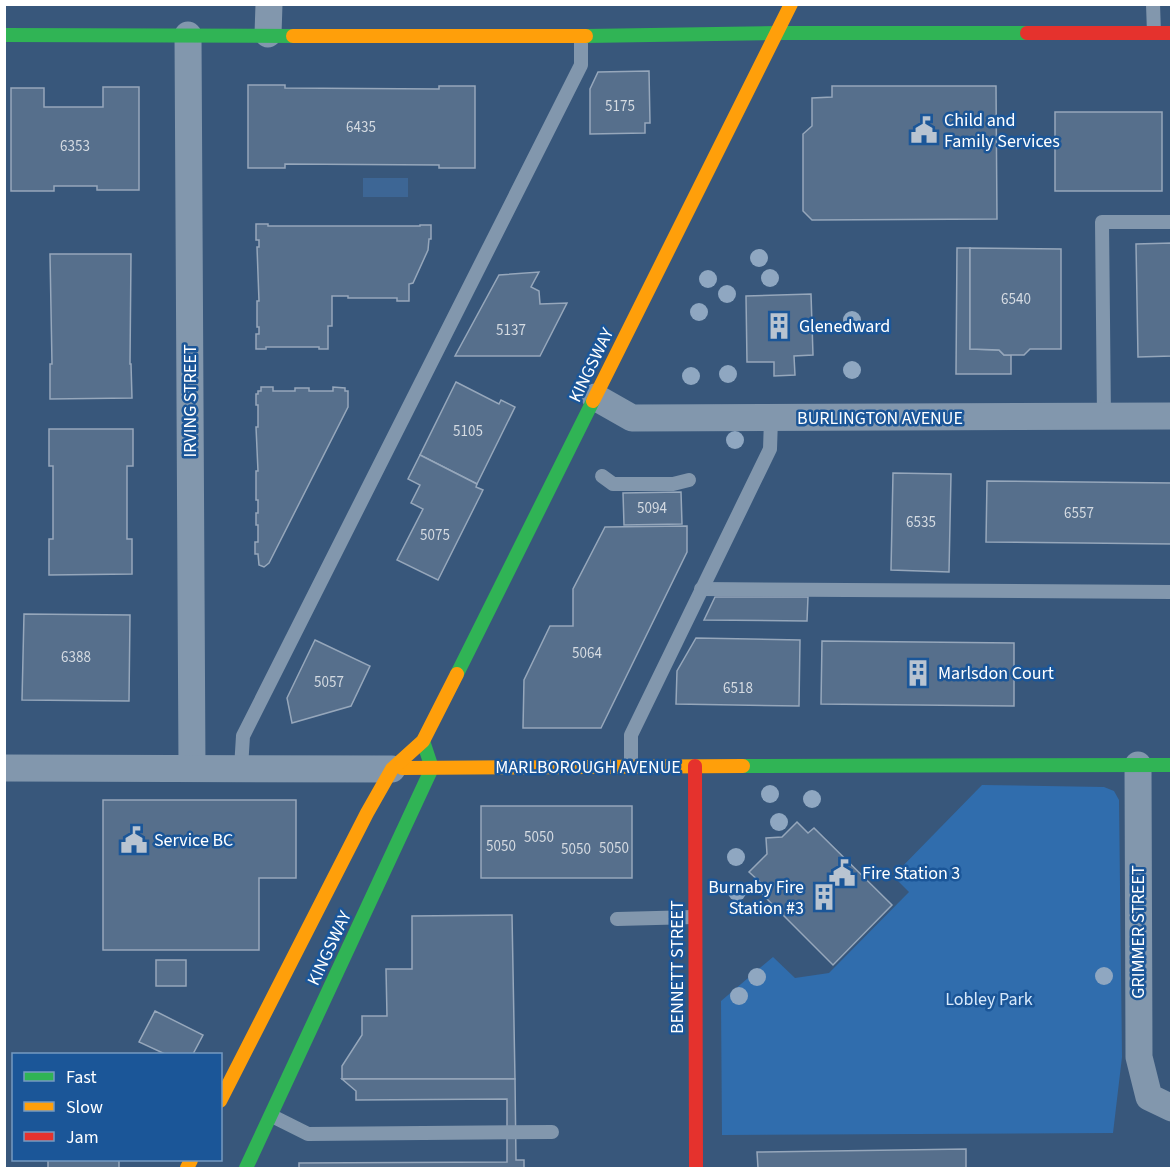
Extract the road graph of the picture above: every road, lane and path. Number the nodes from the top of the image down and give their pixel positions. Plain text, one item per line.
1 (268, 4) edge
2 (791, 4) edge
3 (1153, 4) edge
4 (777, 33) junction
5 (1154, 33) junction
6 (1172, 33) edge
7 (268, 34) junction
8 (4, 35) edge
9 (188, 35) junction
10 (582, 36) junction
11 (1172, 222) edge
12 (595, 398) junction
13 (1172, 416) edge
14 (1104, 417) junction
15 (771, 418) junction
16 (602, 476) dead end
17 (689, 480) dead end
18 (701, 589) junction
19 (1172, 592) edge
20 (423, 741) junction
21 (1138, 765) junction
22 (1172, 765) edge
23 (631, 766) junction
24 (695, 766) junction
25 (4, 768) edge
26 (192, 768) junction
27 (241, 768) junction
28 (432, 768) junction
29 (392, 769) junction
30 (695, 917) junction
31 (617, 919) dead end
32 (222, 1097) edge
33 (1160, 1102) edge
34 (272, 1116) junction
35 (552, 1132) dead end
36 (246, 1168) edge
37 (696, 1168) edge

1 - 7 street
2 - 4 main road, KINGSWAY
3 - 5 lane
4 - 5 main road
4 - 10 main road
4 - 12 main road, KINGSWAY
5 - 6 main road
7 - 9 main road
7 - 10 main road
8 - 9 main road
9 - 26 street, IRVING STREET
10 - 27 lane
11 - 14 lane
12 - 15 street, BURLINGTON AVENUE
12 - 20 main road, KINGSWAY
13 - 14 street, BURLINGTON AVENUE
14 - 15 street, BURLINGTON AVENUE
15 - 18 lane
16 - 17 lane
18 - 19 lane
18 - 23 lane
20 - 28 main road
20 - 29 main road, KINGSWAY
21 - 22 main road, MARLBOROUGH AVENUE
21 - 24 main road, MARLBOROUGH AVENUE
21 - 33 street, GRIMMER STREET
23 - 24 main road, MARLBOROUGH AVENUE
23 - 28 main road, MARLBOROUGH AVENUE
24 - 30 main road, BENNETT STREET
25 - 26 street, MARLBOROUGH AVENUE
26 - 27 street, MARLBOROUGH AVENUE
27 - 29 street, MARLBOROUGH AVENUE
28 - 29 main road, MARLBOROUGH AVENUE
28 - 34 main road, KINGSWAY
29 - 32 main road, KINGSWAY
30 - 31 lane
30 - 37 main road, BENNETT STREET
34 - 35 lane
34 - 36 main road, KINGSWAY

